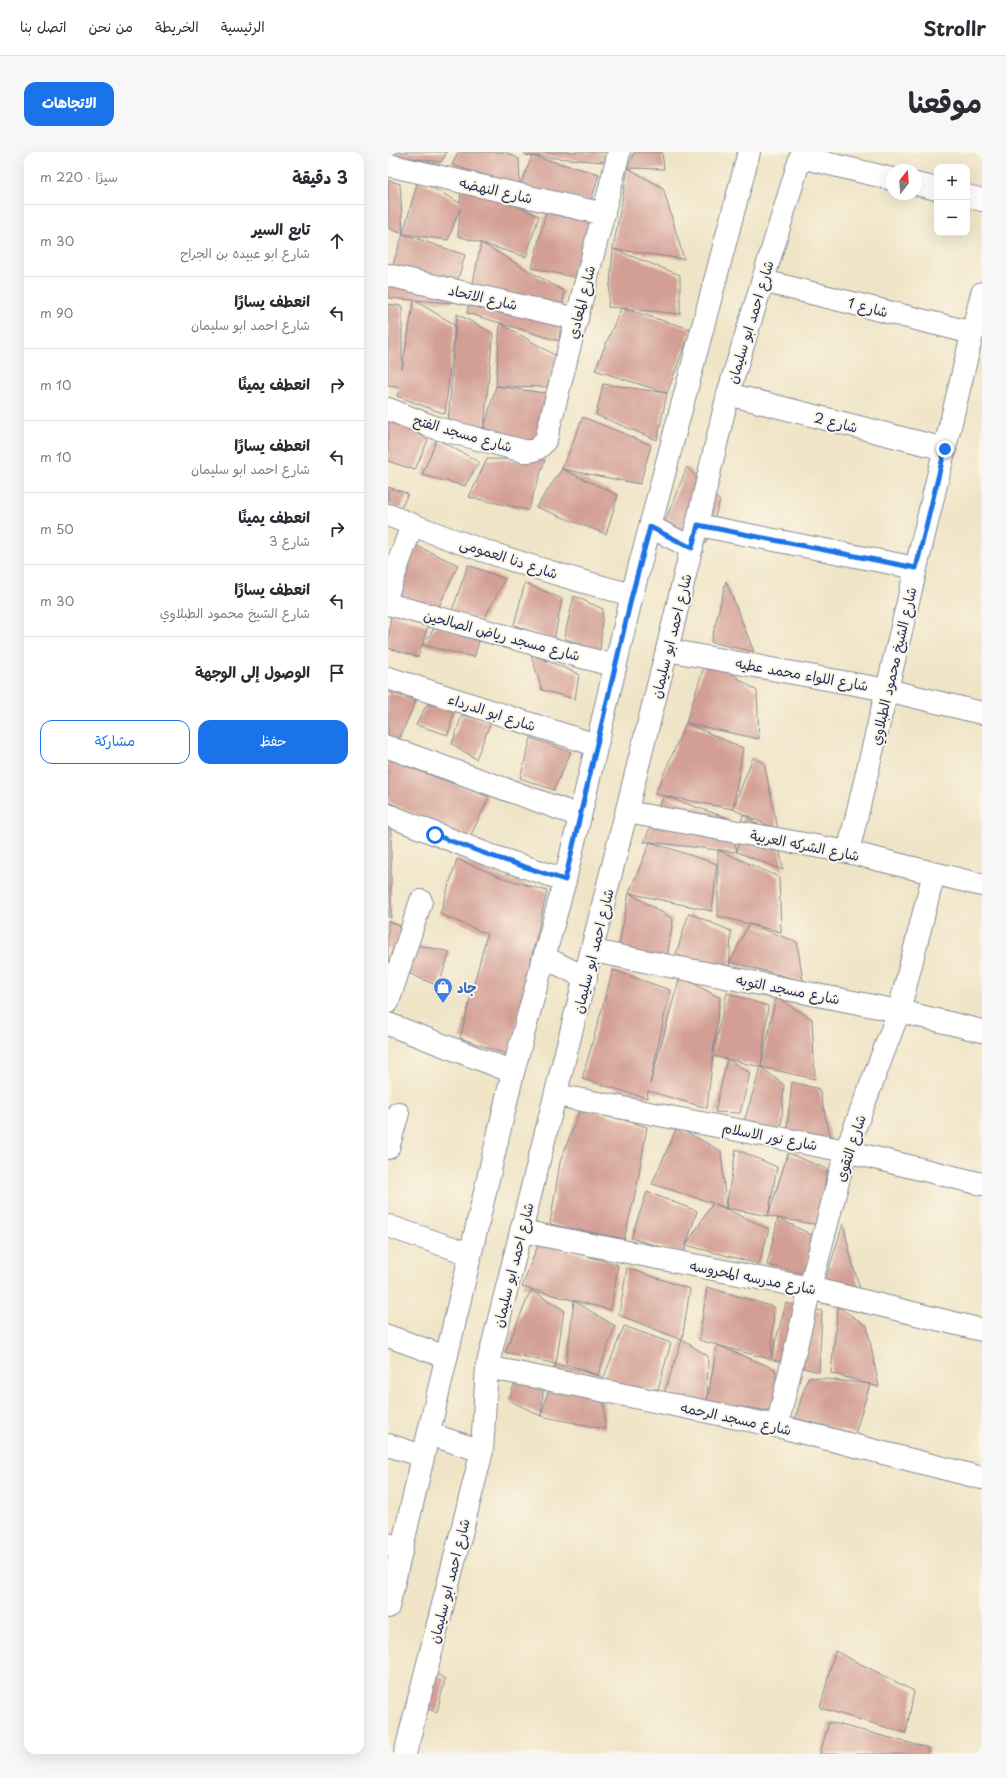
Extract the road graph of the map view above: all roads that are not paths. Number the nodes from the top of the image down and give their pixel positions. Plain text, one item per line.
1 (619, 152) edge
2 (749, 152) edge
3 (801, 155) edge
4 (388, 165) edge
5 (886, 177) edge
6 (922, 185) edge
7 (934, 188) edge
8 (970, 197) edge
9 (982, 200) edge
10 (604, 214) junction
11 (388, 276) edge
12 (763, 281) junction
13 (982, 293) edge
14 (577, 319) junction
15 (973, 333) junction
16 (728, 394) junction
17 (388, 409) edge
18 (539, 449) joint
19 (945, 449) junction
20 (388, 515) edge
21 (412, 525) junction
22 (698, 525) junction
23 (650, 527) junction
24 (692, 548) junction
25 (916, 568) junction
26 (388, 592) edge
27 (632, 595) junction
28 (388, 604) edge
29 (667, 650) junction
30 (615, 666) junction
31 (388, 678) edge
32 (887, 690) junction
33 (982, 713) edge
34 (596, 746) junction
35 (388, 747) edge
36 (627, 812) junction
37 (388, 815) edge
38 (580, 816) junction
39 (848, 852) junction
40 (934, 873) junction
41 (565, 880) junction
42 (982, 885) edge
43 (421, 901) dead end
44 (593, 951) junction
45 (544, 957) junction
46 (586, 978) junction
47 (388, 1002) edge
48 (899, 1011) junction
49 (388, 1024) edge
50 (982, 1031) edge
51 (513, 1072) junction
52 (556, 1095) junction
53 (398, 1113) dead end
54 (388, 1148) edge
55 (846, 1151) junction
56 (982, 1184) edge
57 (388, 1226) edge
58 (522, 1231) junction
59 (470, 1254) junction
60 (810, 1288) junction
61 (982, 1330) edge
62 (388, 1336) edge
63 (446, 1357) junction
64 (487, 1367) junction
65 (777, 1426) junction
66 (428, 1434) junction
67 (388, 1445) edge
68 (482, 1451) junction
69 (423, 1456) junction
70 (982, 1478) edge
71 (395, 1546) edge
72 (388, 1607) edge
73 (405, 1754) edge

1 - 10 street, شارع المعادي
2 - 23 street
3 - 5 street
3 - 12 street, شارع احمد ابو سليمان
4 - 10 street, شارع النهضه
6 - 7 street
8 - 9 street
10 - 14 street, شارع المعادي
11 - 14 street, شارع الاتحاد
12 - 15 street, شارع 1
12 - 16 street, شارع احمد ابو سليمان
13 - 15 street, شارع الشيخ محمود الطبلاوي
14 - 18 street, شارع المعادي
15 - 19 street, شارع الشيخ محمود الطبلاوي
16 - 19 street, شارع 2
16 - 22 street, شارع احمد ابو سليمان
17 - 18 street, شارع مسجد الفتح
19 - 25 street, شارع الشيخ محمود الطبلاوي
20 - 21 street, شارع دنا العمومى
21 - 26 street
21 - 27 street, شارع دنا العمومى
22 - 24 street, شارع احمد ابو سليمان
22 - 25 street
23 - 24 street
23 - 27 street
24 - 29 street, شارع احمد ابو سليمان
25 - 32 street, شارع الشيخ محمود الطبلاوي
27 - 30 street
28 - 30 street, شارع مسجد رياض الصالحين
29 - 32 street, شارع اللواء محمد عطيه
29 - 36 street, شارع احمد ابو سليمان
30 - 34 street
31 - 34 street, شارع ابو الدرداء
32 - 33 street, شارع اللواء محمد عطيه
32 - 39 street, شارع الشيخ محمود الطبلاوي
34 - 38 street
35 - 38 street
36 - 39 street, شارع الشركه العربية
36 - 44 street, شارع احمد ابو سليمان
37 - 41 street
38 - 41 street
39 - 40 street, شارع الشركه العربية
40 - 42 street, شارع الشركه العربية
40 - 48 street, شارع التقوى
41 - 45 street
43 - 47 street
44 - 46 street, شارع احمد ابو سليمان
44 - 48 street, شارع مسجد التوبه
45 - 46 street
45 - 51 street
46 - 52 street, شارع احمد ابو سليمان
48 - 50 street, شارع مسجد التوبه
48 - 55 street, شارع التقوى
49 - 51 street
51 - 59 street
52 - 55 street, شارع نور الاسلام
52 - 58 street, شارع احمد ابو سليمان
53 - 54 street
55 - 56 street, شارع نور الاسلام
55 - 60 street, شارع التقوى
57 - 59 street
58 - 60 street, شارع مدرسه المحروسه
58 - 64 street, شارع احمد ابو سليمان
59 - 63 street
60 - 61 street, شارع مدرسه المحروسه
60 - 65 street, شارع التقوى
62 - 63 street
63 - 66 street
64 - 65 street, شارع مسجد الرحمه
64 - 68 street, شارع احمد ابو سليمان
65 - 70 street, شارع مسجد الرحمه
66 - 68 street
66 - 69 street
67 - 69 street
68 - 73 street, شارع احمد ابو سليمان
69 - 71 street
71 - 72 street

